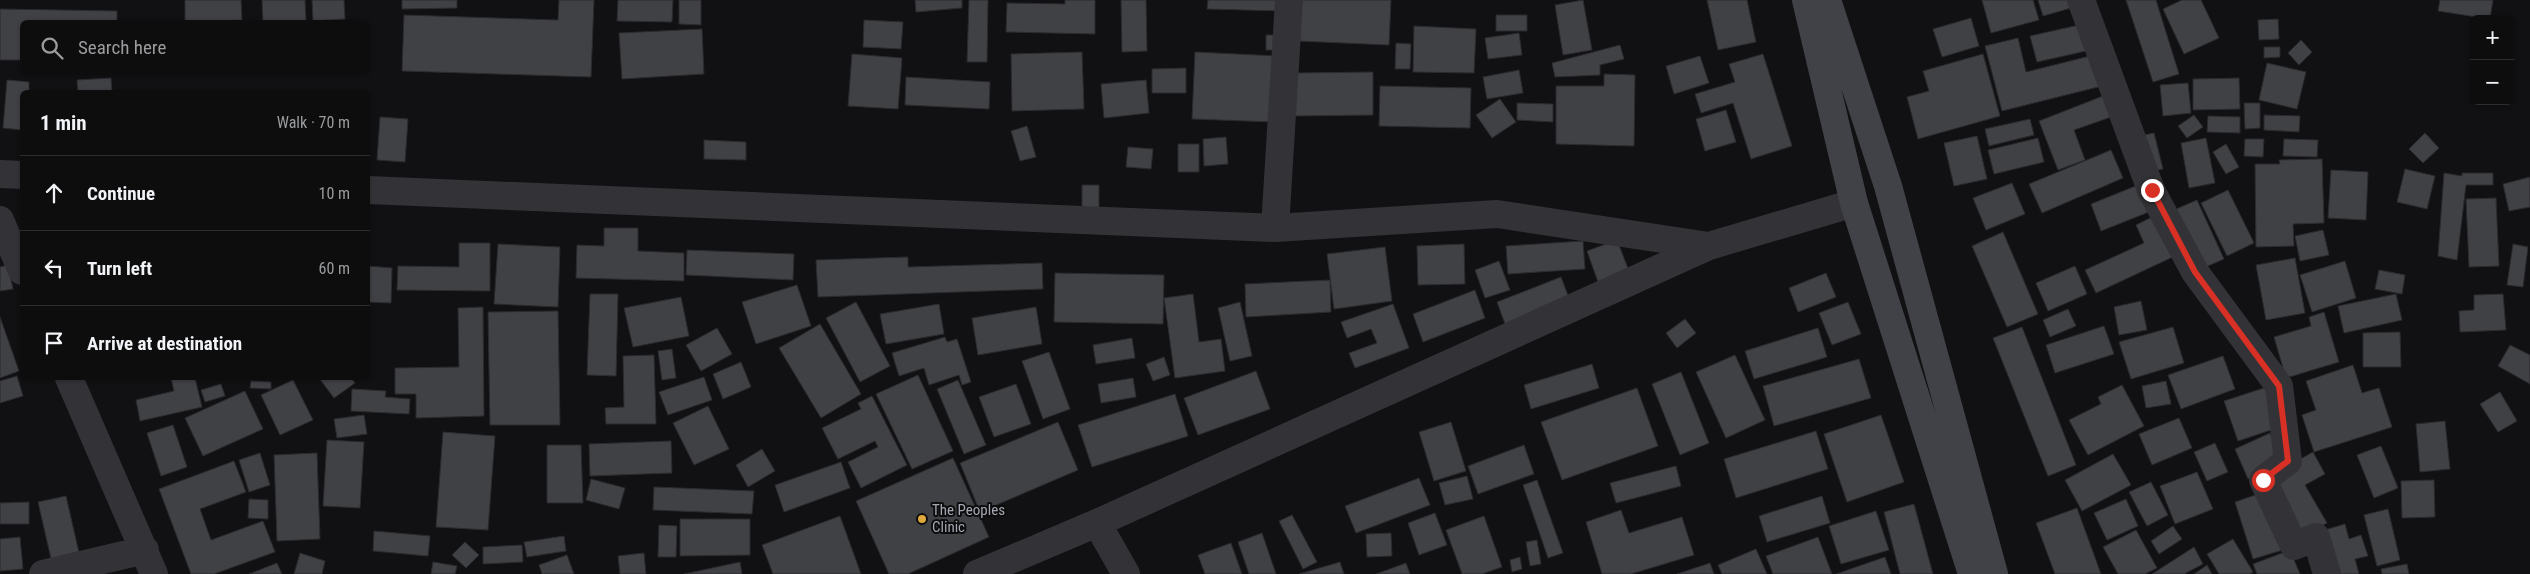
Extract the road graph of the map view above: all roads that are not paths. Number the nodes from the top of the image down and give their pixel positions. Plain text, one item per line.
1 (1290, 0) edge
2 (1806, 0) edge
3 (1827, 0) edge
4 (2082, 0) edge
5 (0, 174) edge
6 (20, 175) edge
7 (370, 190) edge
8 (1854, 203) junction
9 (0, 220) edge
10 (1275, 228) junction
11 (1709, 246) junction
12 (20, 266) edge
13 (70, 380) edge
14 (1097, 523) junction
15 (150, 562) edge
16 (43, 574) edge
17 (977, 574) edge
18 (1126, 574) edge
19 (1972, 574) edge
20 (1994, 574) edge
21 (2327, 574) edge

1 - 10 street
2 - 8 street
3 - 20 street
4 - 21 street
5 - 6 street
7 - 10 street
8 - 11 street
8 - 19 street
9 - 12 street
10 - 11 street
11 - 14 street
13 - 15 street
14 - 17 street
14 - 18 street
15 - 16 street

